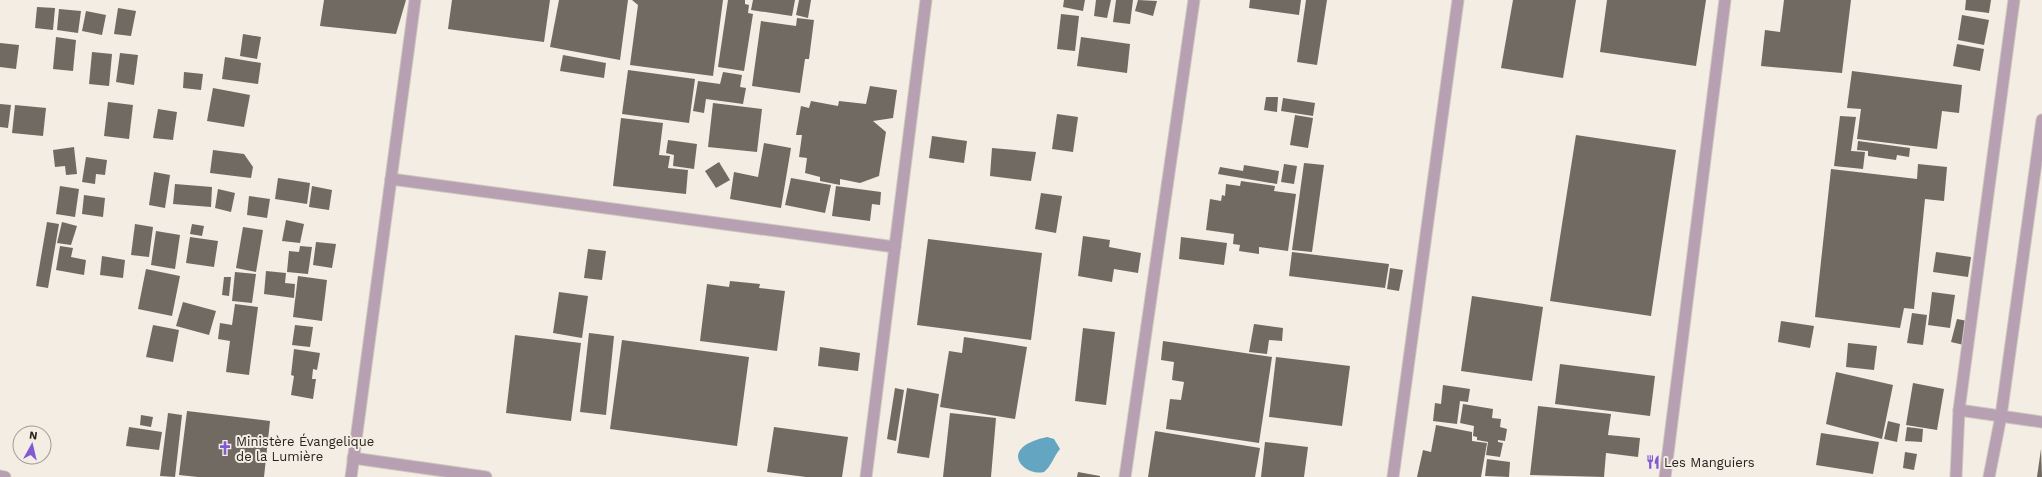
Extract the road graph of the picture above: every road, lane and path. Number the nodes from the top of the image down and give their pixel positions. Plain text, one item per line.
1 (415, 0) edge
2 (926, 0) edge
3 (1194, 0) edge
4 (1458, 0) edge
5 (1725, 0) edge
6 (2014, 0) edge
7 (2042, 120) edge
8 (391, 179) junction
9 (895, 247) junction
10 (1959, 410) junction
11 (2001, 416) junction
12 (2042, 422) edge
13 (353, 458) junction
14 (0, 476) edge
15 (5, 477) edge
16 (351, 477) edge
17 (486, 477) edge
18 (866, 477) edge
19 (1125, 477) edge
20 (1393, 477) edge
21 (1665, 477) edge
22 (1956, 477) edge
23 (1988, 477) edge

1 - 8 street
2 - 9 street
3 - 19 street
4 - 20 street
5 - 21 street
6 - 10 street
7 - 11 street
8 - 9 street
8 - 13 street
9 - 18 street
10 - 11 street
10 - 22 street
11 - 12 street
11 - 23 street
13 - 16 street
13 - 17 street
14 - 15 street

